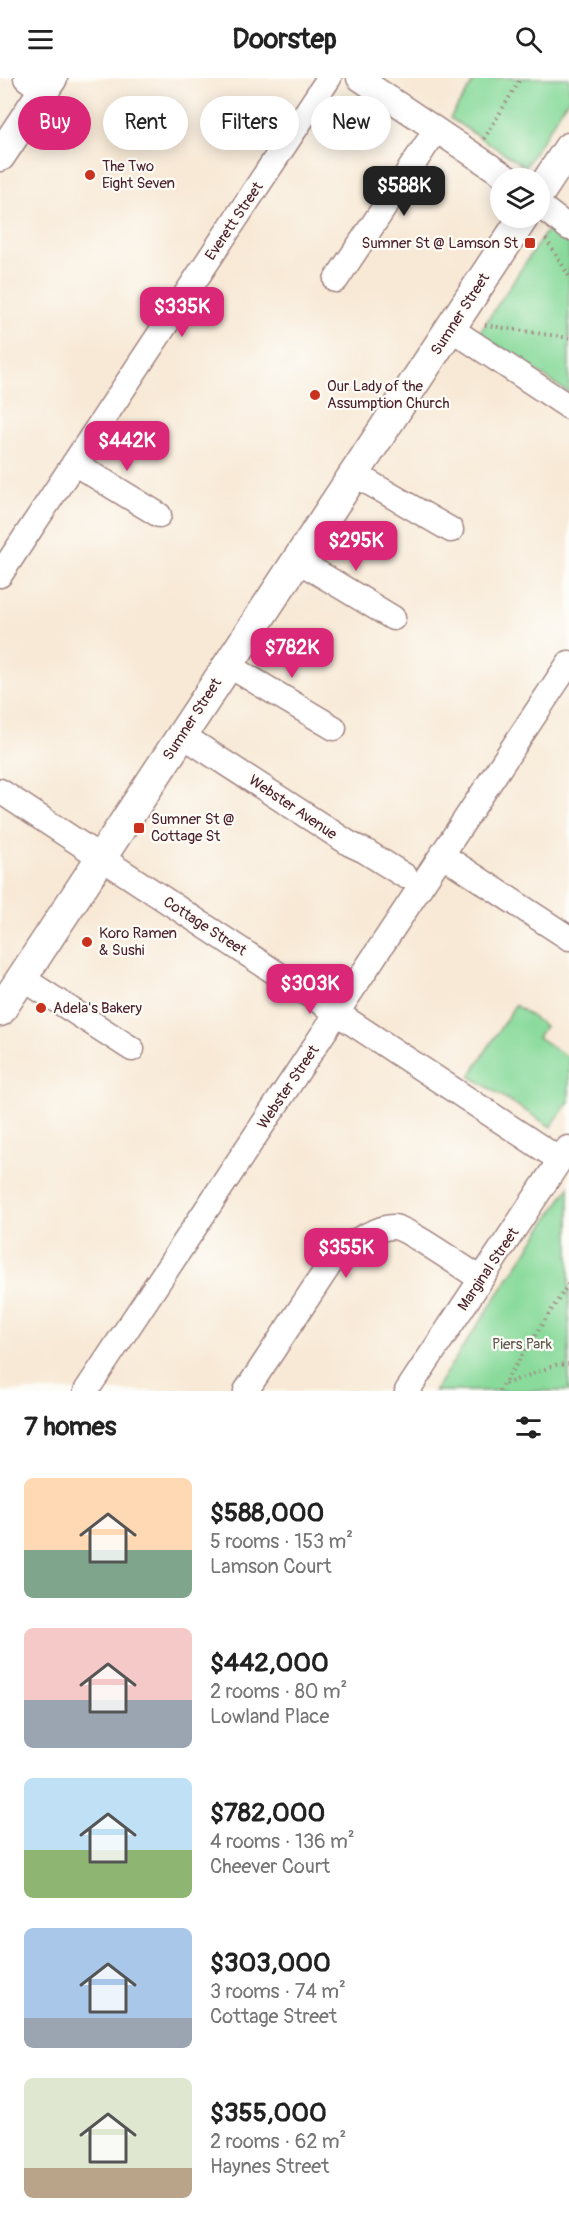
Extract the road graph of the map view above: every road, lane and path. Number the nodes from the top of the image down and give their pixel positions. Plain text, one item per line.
1 (329, 78) edge
2 (359, 78) edge
3 (521, 78) edge
4 (40, 82) edge
5 (436, 130) junction
6 (480, 145) dead end
7 (569, 148) edge
8 (0, 156) edge
9 (493, 168) edge
10 (550, 177) edge
11 (550, 214) edge
12 (529, 228) edge
13 (535, 228) edge
14 (569, 228) edge
15 (569, 276) edge
16 (336, 280) dead end
17 (464, 326) junction
18 (569, 338) edge
19 (569, 407) edge
20 (74, 463) junction
21 (354, 474) junction
22 (159, 515) dead end
23 (451, 530) dead end
24 (297, 560) junction
25 (0, 575) edge
26 (393, 618) dead end
27 (569, 663) edge
28 (228, 665) junction
29 (334, 728) dead end
30 (182, 735) junction
31 (0, 791) edge
32 (442, 855) junction
33 (101, 858) junction
34 (405, 876) dead end
35 (569, 938) edge
36 (22, 978) junction
37 (0, 1011) edge
38 (337, 1013) junction
39 (132, 1049) dead end
40 (565, 1153) edge
41 (481, 1280) junction
42 (569, 1283) edge
43 (569, 1364) edge
44 (504, 1384) junction
45 (86, 1391) edge
46 (246, 1391) edge
47 (407, 1391) edge
48 (499, 1391) edge

1 - 20 street, Everett Street
2 - 5 street
3 - 6 path
4 - 8 main road
5 - 9 street
5 - 16 street
7 - 10 main road
11 - 14 street
12 - 17 main road, Sumner Street
13 - 15 path
17 - 18 path
17 - 19 street
17 - 21 main road, Sumner Street
20 - 22 street
20 - 25 street, Everett Street
21 - 23 street
21 - 24 main road, Sumner Street
24 - 26 street
24 - 28 main road, Sumner Street
27 - 32 street, Webster Street
28 - 29 street
28 - 30 main road, Sumner Street
30 - 33 main road, Sumner Street
30 - 34 street, Webster Avenue
31 - 33 street, Cottage Street
32 - 35 street
32 - 38 street, Webster Street
33 - 36 main road, Sumner Street
33 - 38 street, Cottage Street
36 - 37 main road, Sumner Street
36 - 39 street
38 - 40 street, Cottage Street
38 - 45 street, Webster Street
40 - 41 street, Marginal Street
41 - 46 street
41 - 47 street, Marginal Street
42 - 44 path
43 - 44 path
44 - 48 path

